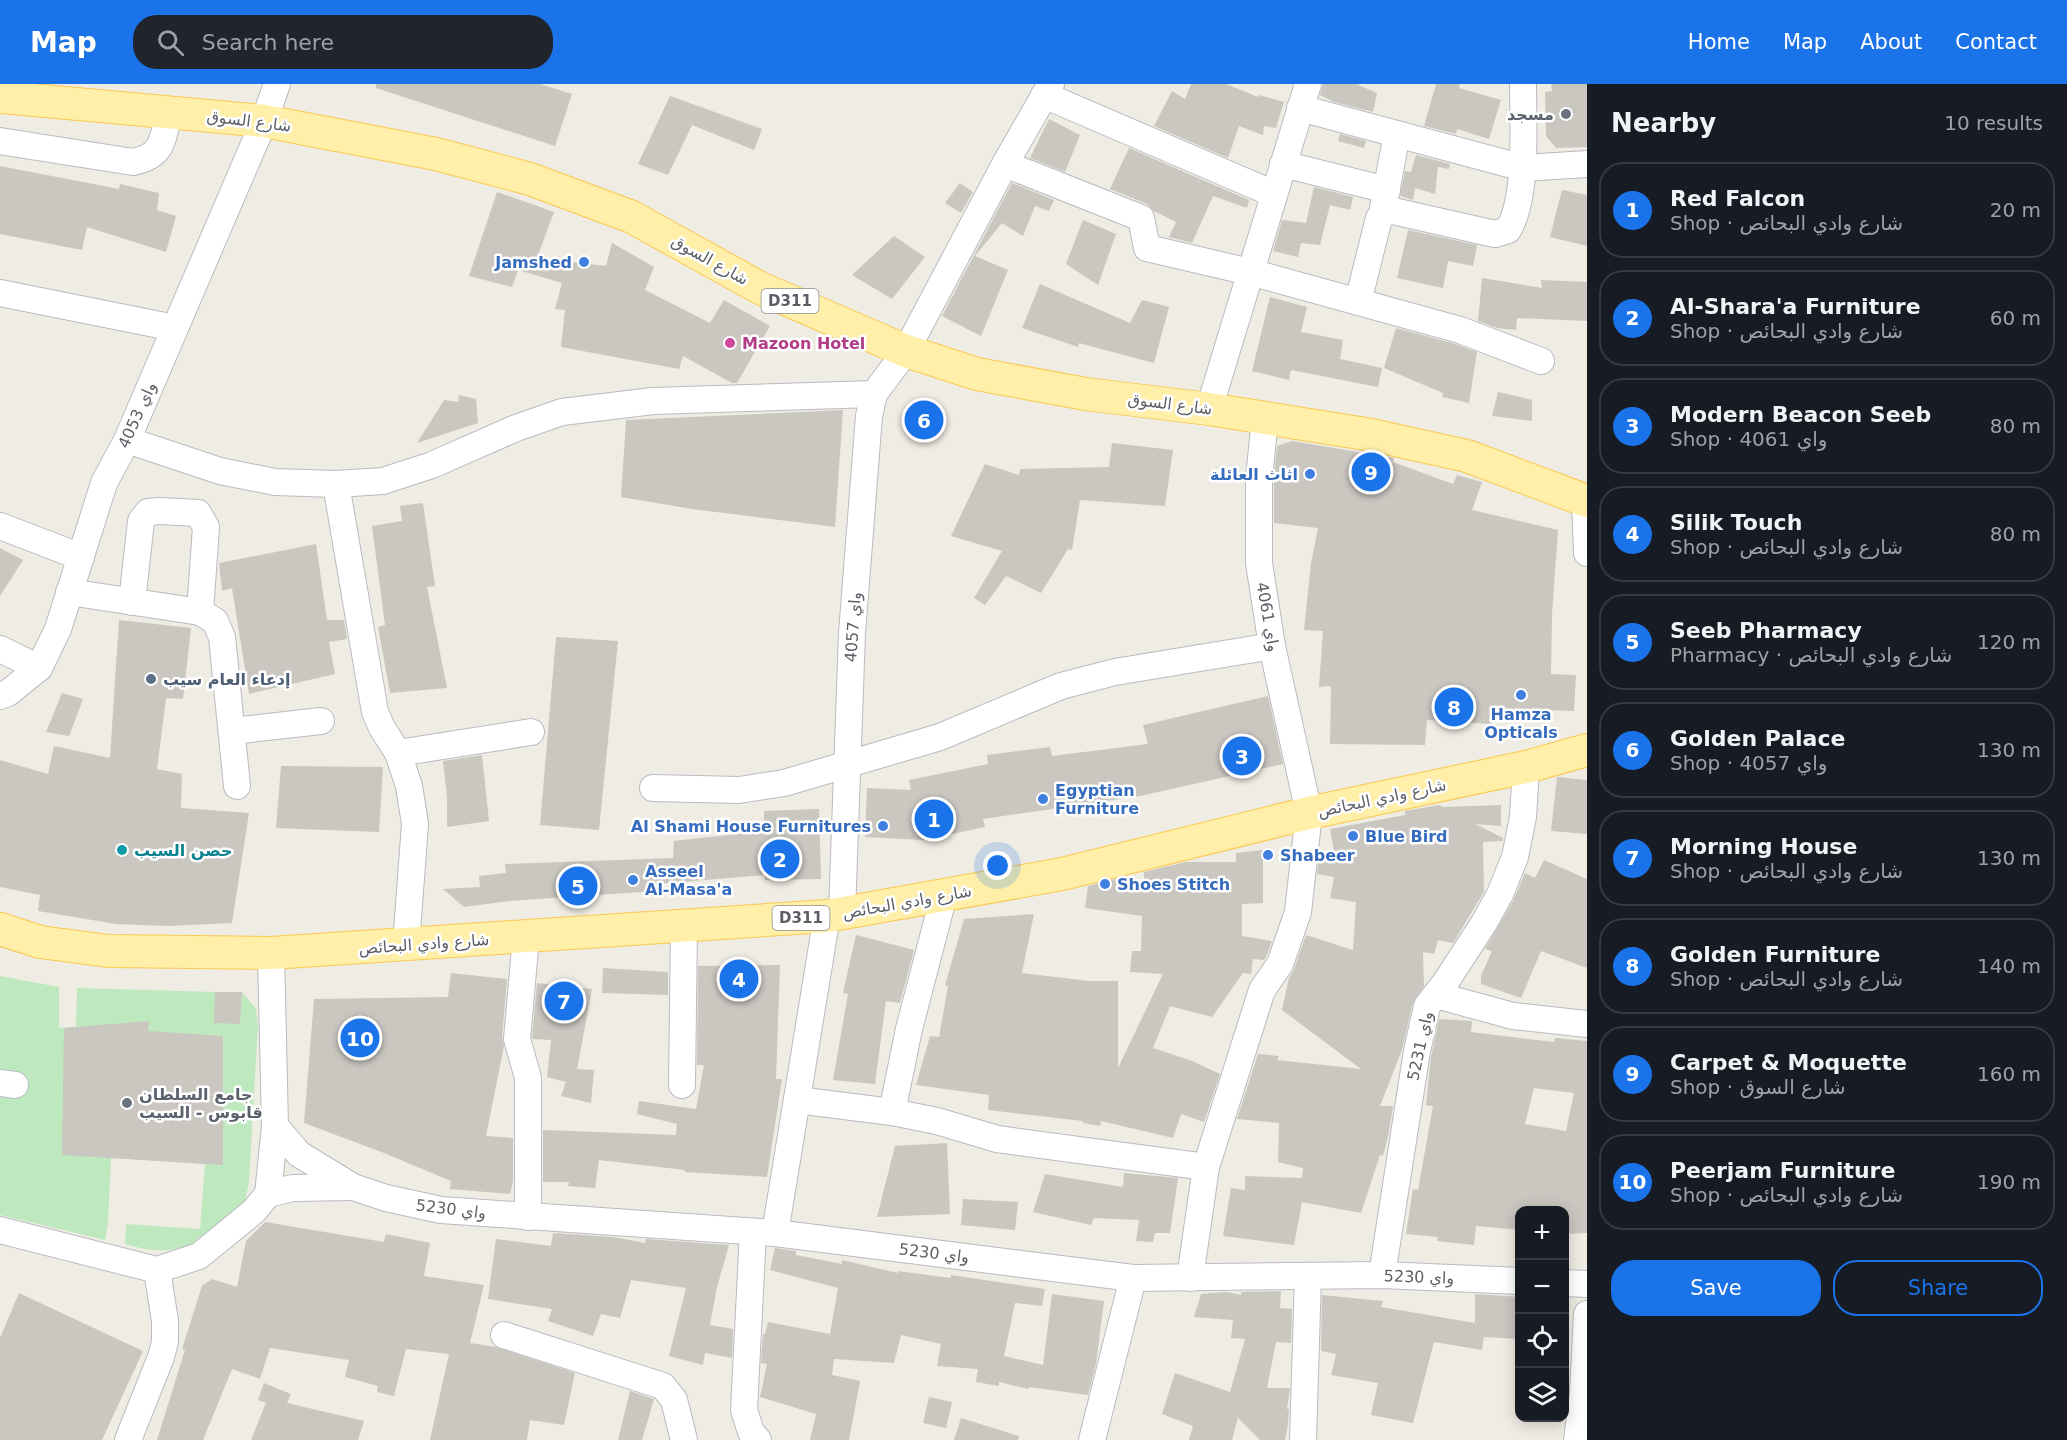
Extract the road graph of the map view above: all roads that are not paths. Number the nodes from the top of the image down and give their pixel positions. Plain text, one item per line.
1 (277, 84) edge
2 (1308, 84) edge
3 (1523, 84) edge
4 (1048, 90) edge
5 (0, 97) edge
6 (1300, 108) junction
7 (170, 112) junction
8 (264, 121) junction
9 (1397, 134) junction
10 (0, 141) edge
11 (1005, 164) junction
12 (1283, 164) junction
13 (1587, 165) edge
14 (1523, 168) junction
15 (1274, 194) junction
16 (1385, 202) junction
17 (1250, 272) junction
18 (0, 293) edge
19 (1358, 302) junction
20 (175, 328) junction
21 (906, 351) junction
22 (1541, 361) dead end
23 (874, 394) junction
24 (1209, 409) junction
25 (1266, 419) junction
26 (127, 440) junction
27 (336, 484) junction
28 (1586, 500) edge
29 (0, 526) edge
30 (1587, 553) edge
31 (81, 557) junction
32 (69, 592) junction
33 (132, 602) junction
34 (200, 612) junction
35 (1272, 646) junction
36 (0, 649) edge
37 (39, 668) junction
38 (3, 693) edge
39 (321, 721) dead end
40 (232, 731) junction
41 (531, 732) dead end
42 (1587, 750) edge
43 (398, 753) junction
44 (847, 765) junction
45 (1526, 767) junction
46 (237, 786) dead end
47 (653, 788) dead end
48 (1309, 813) junction
49 (944, 895) junction
50 (835, 915) junction
51 (684, 926) junction
52 (0, 929) edge
53 (526, 937) junction
54 (406, 945) junction
55 (271, 953) junction
56 (1436, 995) junction
57 (1587, 1024) edge
58 (682, 1084) dead end
59 (797, 1100) junction
60 (892, 1112) junction
61 (274, 1126) junction
62 (1206, 1167) junction
63 (353, 1187) junction
64 (268, 1194) junction
65 (528, 1217) junction
66 (0, 1230) edge
67 (764, 1232) junction
68 (157, 1270) junction
69 (1382, 1275) junction
70 (1308, 1276) junction
71 (1133, 1278) junction
72 (1190, 1278) junction
73 (1515, 1281) edge
74 (1569, 1283) edge
75 (1587, 1284) edge
76 (1587, 1314) edge
77 (504, 1335) dead end
78 (749, 1437) edge
79 (128, 1440) edge
80 (684, 1440) edge
81 (1092, 1440) edge
82 (1303, 1440) edge
83 (1577, 1440) edge

1 - 8 street, واي 4053
2 - 6 street
3 - 14 street
4 - 11 street, واي 4057
4 - 15 street
5 - 7 main road, شارع السوق / D311
6 - 9 street
6 - 12 street
7 - 8 main road, شارع السوق / D311
7 - 10 street
8 - 20 street, واي 4053
8 - 21 main road, شارع السوق / D311
9 - 14 street
9 - 16 street
11 - 17 street
11 - 21 street, واي 4057
12 - 15 street
12 - 16 street
13 - 14 street
14 - 16 street
15 - 17 street
16 - 19 street
17 - 19 street
17 - 24 street
18 - 20 street
19 - 22 street
20 - 26 street, واي 4053
21 - 23 street, واي 4057
21 - 24 main road, شارع السوق / D311
23 - 27 street
23 - 44 street, واي 4057
24 - 25 main road, شارع السوق / D311
25 - 28 main road, شارع السوق / D311
25 - 35 street, واي 4061
26 - 27 street
26 - 31 street, واي 4053
27 - 43 street
28 - 30 street
29 - 31 street
31 - 32 street, واي 4053
32 - 33 street
32 - 37 street, واي 4053
33 - 34 street
33 - 34 street
34 - 40 street
35 - 44 street
35 - 48 street, واي 4061
36 - 37 street
37 - 38 street, واي 4053
39 - 40 street
40 - 46 street
41 - 43 street
42 - 45 main road, شارع وادي البحائص / D311
43 - 54 street
44 - 47 street
44 - 50 street, واي 4057
45 - 48 main road, شارع وادي البحائص / D311
45 - 56 street, واي 5231
48 - 49 main road, شارع وادي البحائص / D311
48 - 62 street, واي 4061
49 - 50 main road, شارع وادي البحائص / D311
49 - 60 street
50 - 51 main road, شارع وادي البحائص / D311
50 - 59 street, واي 4057
51 - 53 main road, شارع وادي البحائص / D311
51 - 58 street
52 - 55 main road, شارع وادي البحائص / D311
53 - 54 main road, شارع وادي البحائص / D311
53 - 65 street
54 - 55 main road, شارع وادي البحائص / D311
55 - 61 street
56 - 57 street
56 - 69 street, واي 5231
59 - 60 street
59 - 67 street, واي 4057
60 - 62 street
61 - 63 street, واي 5230
61 - 64 street
62 - 72 street, واي 4061
63 - 64 street, واي 5230
63 - 65 street, واي 5230
64 - 68 street
65 - 67 street, واي 5230
66 - 68 street
67 - 71 street, واي 5230
67 - 78 street, واي 4057
68 - 79 street
69 - 70 street, واي 5230
69 - 73 street, واي 5230
70 - 72 street, واي 5230
70 - 82 street
71 - 72 street, واي 5230
71 - 81 street
74 - 75 street
76 - 83 street
77 - 80 street

